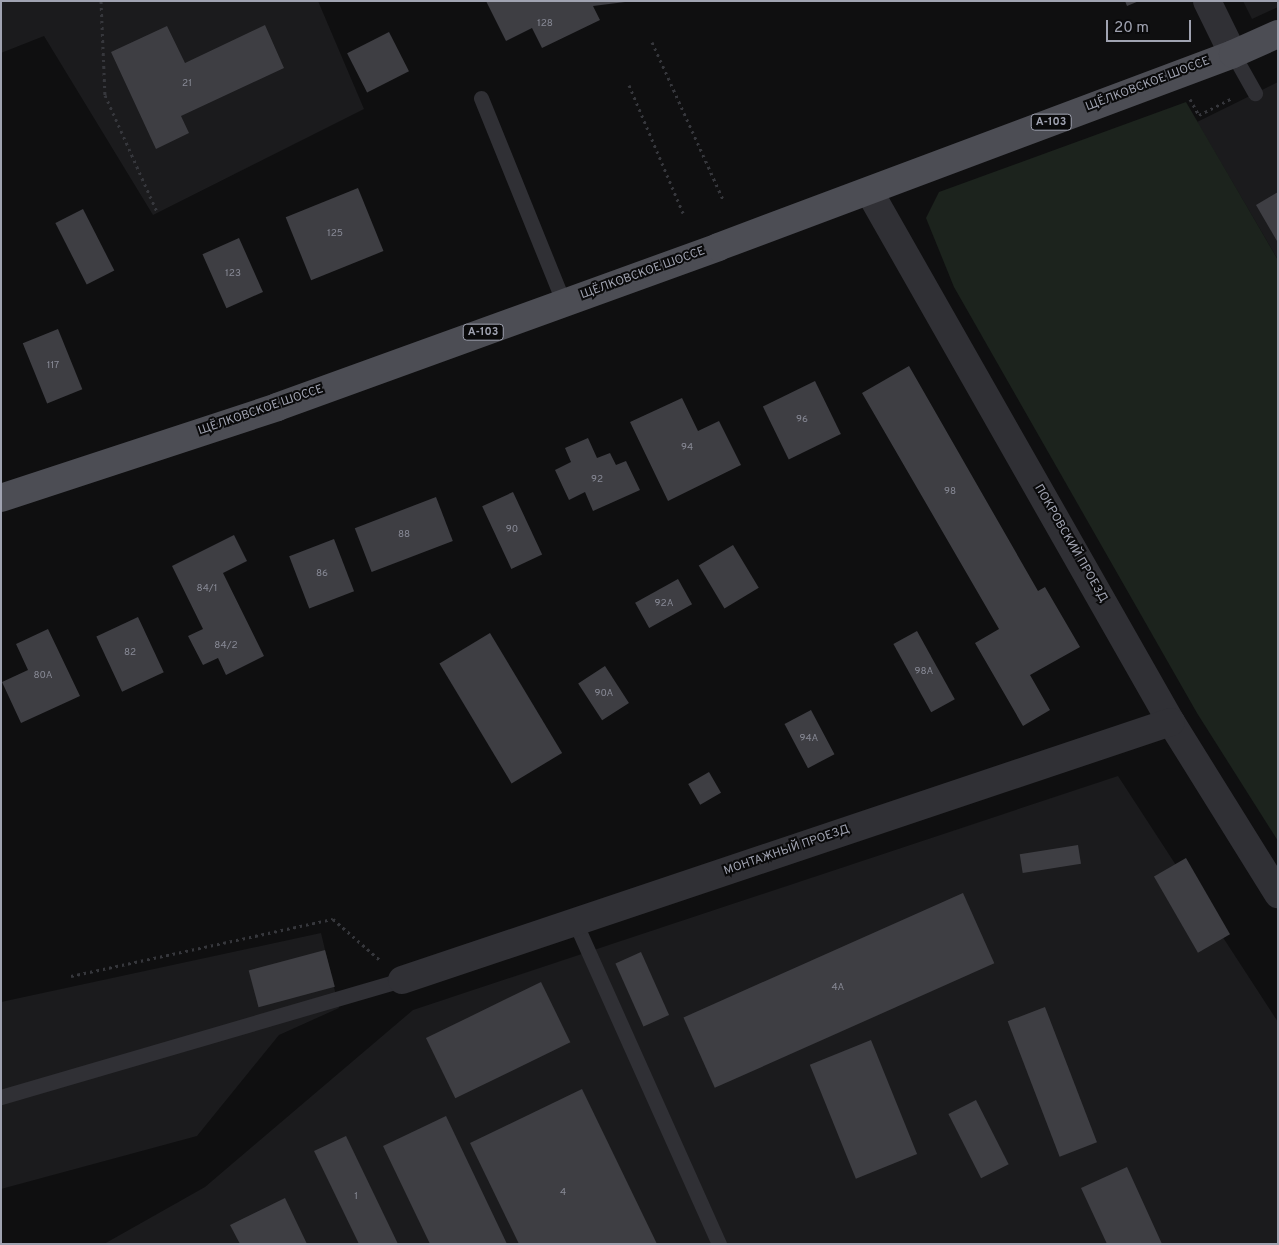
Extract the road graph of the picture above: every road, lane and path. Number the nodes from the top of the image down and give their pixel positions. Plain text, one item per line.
1 (101, 1) edge
2 (1207, 1) edge
3 (1278, 34) edge
4 (652, 42) dead end
5 (1233, 54) junction
6 (630, 85) dead end
7 (1255, 93) dead end
8 (481, 98) dead end
9 (869, 191) junction
10 (722, 199) dead end
11 (157, 212) dead end
12 (683, 213) dead end
13 (564, 303) junction
14 (1, 498) edge
15 (1171, 722) junction
16 (1278, 894) edge
17 (575, 922) junction
18 (72, 976) dead end
19 (402, 980) junction
20 (1, 1097) edge
21 (719, 1244) edge

1 - 11 path
2 - 5 street
3 - 5 main road, ЩЁЛКОВСКОЕ ШОССЕ / А-103
4 - 10 path
5 - 7 lane
5 - 9 main road, ЩЁЛКОВСКОЕ ШОССЕ / А-103
6 - 12 path
8 - 13 lane
9 - 13 main road, ЩЁЛКОВСКОЕ ШОССЕ / А-103
9 - 15 street, ПОКРОВСКИЙ ПРОЕЗД
13 - 14 main road, ЩЁЛКОВСКОЕ ШОССЕ / А-103
15 - 16 street, ПОКРОВСКИЙ ПРОЕЗД
15 - 17 street, МОНТАЖНЫЙ ПРОЕЗД
17 - 19 street, МОНТАЖНЫЙ ПРОЕЗД
17 - 21 lane
18 - 19 path
19 - 20 lane

